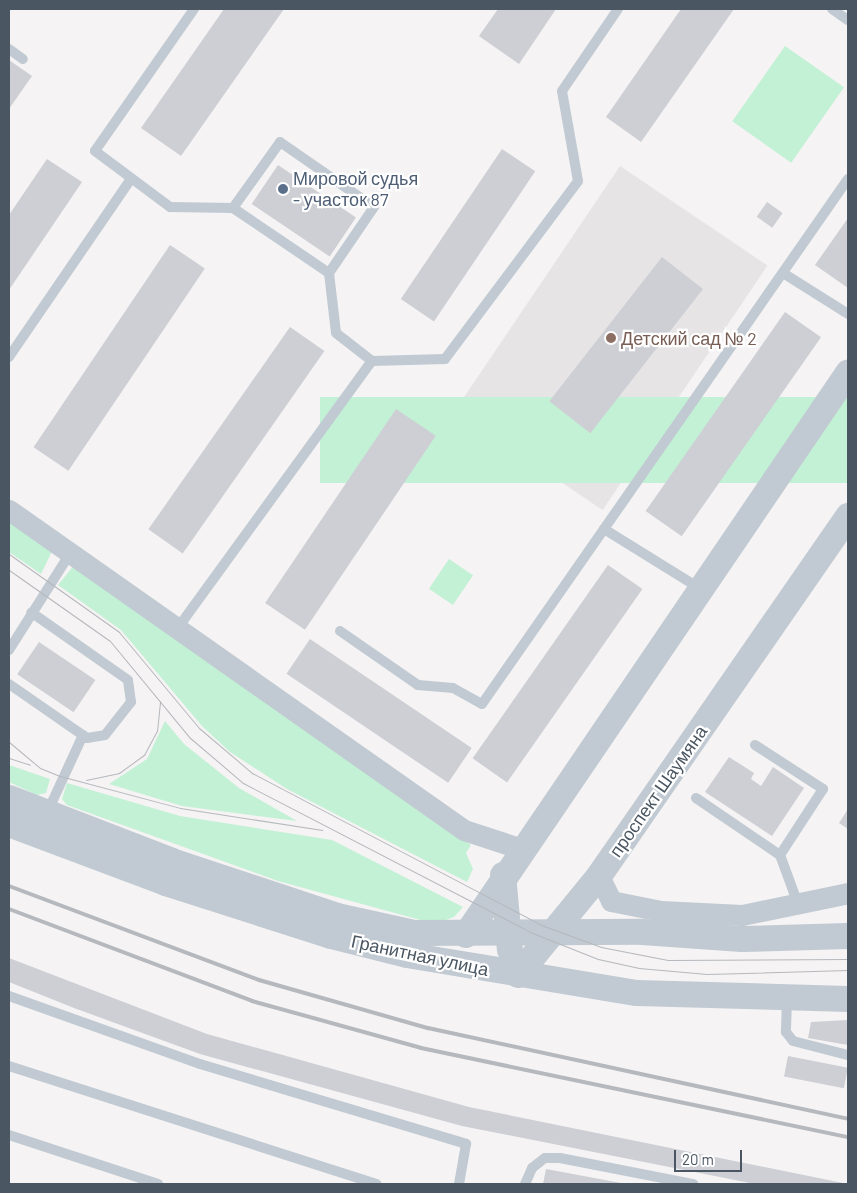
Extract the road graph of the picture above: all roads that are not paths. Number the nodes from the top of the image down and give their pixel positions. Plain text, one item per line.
1 (194, 9) edge
2 (618, 9) edge
3 (832, 9) edge
4 (848, 20) edge
5 (9, 49) edge
6 (23, 59) dead end
7 (848, 179) edge
8 (130, 180) junction
9 (233, 208) junction
10 (330, 273) junction
11 (783, 273) junction
12 (848, 314) edge
13 (9, 357) edge
14 (372, 361) junction
15 (848, 372) edge
16 (9, 510) edge
17 (848, 516) edge
18 (604, 529) junction
19 (71, 552) junction
20 (699, 588) junction
21 (31, 612) junction
22 (176, 629) junction
23 (340, 631) dead end
24 (9, 650) edge
25 (9, 684) edge
26 (83, 734) junction
27 (755, 746) dead end
28 (9, 798) edge
29 (696, 798) dead end
30 (47, 813) junction
31 (9, 824) edge
32 (522, 849) junction
33 (780, 854) junction
34 (503, 875) junction
35 (599, 876) junction
36 (848, 893) edge
37 (798, 904) junction
38 (742, 927) junction
39 (547, 934) junction
40 (466, 935) junction
41 (506, 935) junction
42 (848, 936) edge
43 (518, 975) junction
44 (9, 996) edge
45 (848, 999) edge
46 (787, 1000) junction
47 (848, 1055) edge
48 (9, 1066) edge
49 (9, 1135) edge
50 (158, 1184) edge
51 (377, 1184) edge
52 (459, 1184) edge
53 (525, 1184) edge
54 (693, 1184) edge

1 - 8 lane
2 - 14 lane
3 - 4 lane
5 - 6 lane
7 - 11 lane
8 - 9 lane
8 - 13 lane
9 - 10 lane
9 - 10 lane
10 - 14 lane
11 - 12 lane
11 - 18 lane
14 - 22 lane
15 - 20 street
16 - 19 street
17 - 35 street, проспект Шаумяна
18 - 20 lane
18 - 23 lane
19 - 21 lane
19 - 22 street
20 - 32 street
21 - 24 lane
21 - 26 lane
22 - 32 street
25 - 26 lane
26 - 30 lane
27 - 33 lane
28 - 30 street, Гранитная улица
29 - 33 lane
30 - 40 street, Гранитная улица
31 - 43 street, Гранитная улица
32 - 34 street
33 - 37 lane
34 - 40 street
34 - 41 street
35 - 38 street, Гранитная улица
35 - 39 street, проспект Шаумяна
36 - 37 street, Гранитная улица
37 - 38 street, Гранитная улица
38 - 39 street, Гранитная улица
38 - 42 street, Гранитная улица
39 - 41 street, Гранитная улица
39 - 43 street, проспект Шаумяна
40 - 41 street, Гранитная улица
41 - 43 street
43 - 46 street, Гранитная улица
44 - 52 lane
45 - 46 street, Гранитная улица
46 - 47 lane
48 - 51 lane
49 - 50 lane
53 - 54 lane

